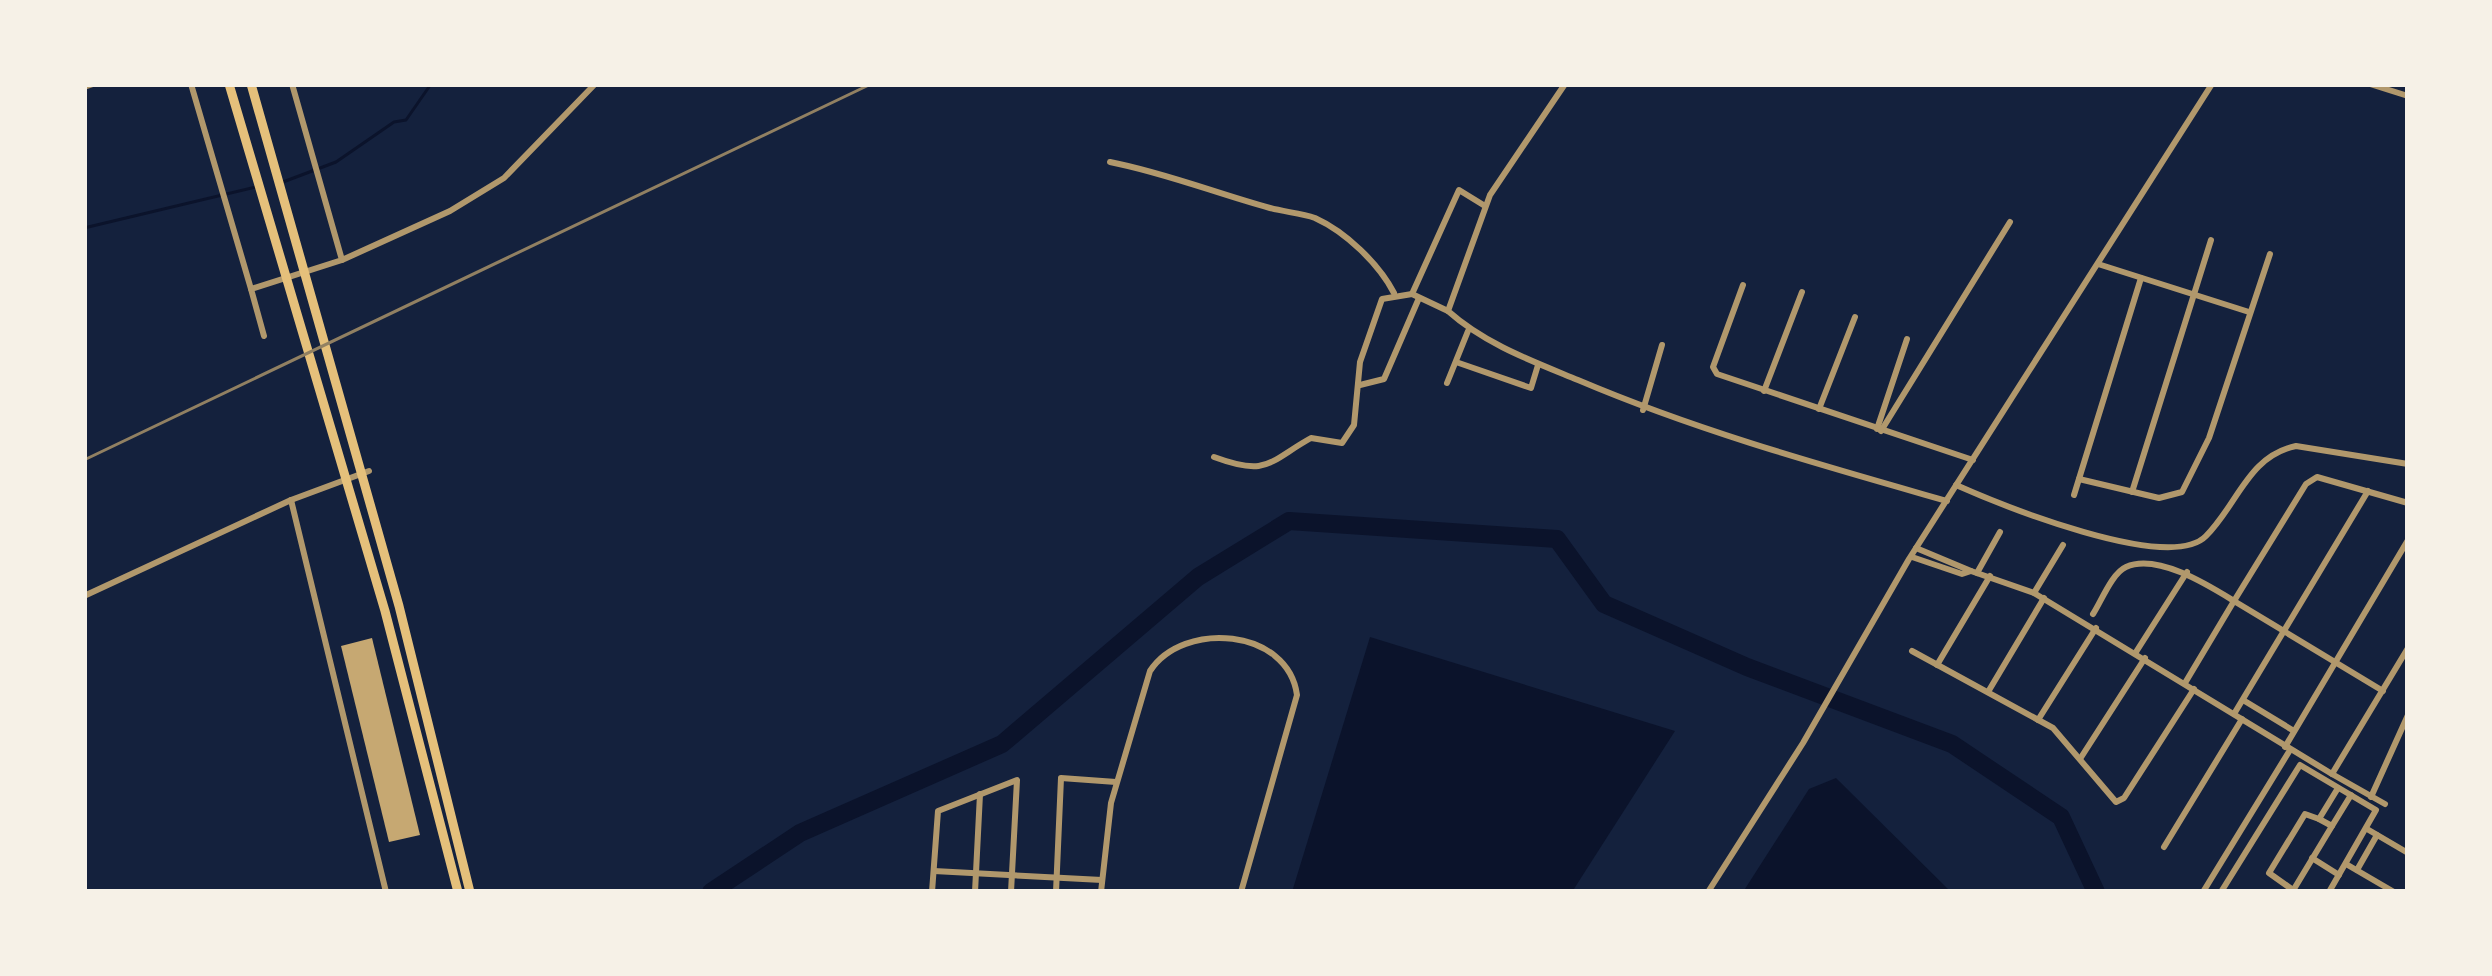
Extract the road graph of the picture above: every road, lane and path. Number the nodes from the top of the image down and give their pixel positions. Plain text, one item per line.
1 (93, 84) edge
2 (191, 84) edge
3 (229, 84) edge
4 (251, 84) edge
5 (292, 84) edge
6 (595, 84) edge
7 (1565, 84) edge
8 (2212, 84) edge
9 (2370, 84) edge
10 (84, 87) edge
11 (2408, 96) edge
12 (1110, 162) dead end
13 (1486, 206) junction
14 (2010, 222) dead end
15 (2211, 240) dead end
16 (2270, 254) dead end
17 (342, 260) junction
18 (2098, 264) junction
19 (2141, 278) junction
20 (1743, 285) dead end
21 (251, 289) junction
22 (1802, 292) dead end
23 (1394, 293) junction
24 (2194, 294) junction
25 (1415, 296) junction
26 (1448, 311) junction
27 (2250, 312) junction
28 (1855, 317) dead end
29 (1469, 330) junction
30 (264, 336) dead end
31 (1906, 339) dead end
32 (1662, 345) dead end
33 (1456, 362) junction
34 (1539, 364) junction
35 (1447, 383) dead end
36 (1360, 386) junction
37 (1764, 392) junction
38 (1643, 410) junction
39 (1819, 410) junction
40 (1879, 430) junction
41 (1214, 457) dead end
42 (1972, 460) junction
43 (2408, 464) edge
44 (370, 471) dead end
45 (2079, 479) junction
46 (1956, 485) junction
47 (2368, 491) junction
48 (2132, 492) junction
49 (2074, 495) dead end
50 (290, 500) junction
51 (1947, 501) junction
52 (2408, 503) edge
53 (2000, 532) dead end
54 (2408, 539) edge
55 (2062, 544) dead end
56 (1916, 548) junction
57 (1910, 556) junction
58 (1942, 562) junction
59 (1974, 572) junction
60 (2187, 572) junction
61 (1990, 576) junction
62 (2034, 592) junction
63 (84, 596) edge
64 (2044, 598) junction
65 (2234, 601) junction
66 (2093, 614) dead end
67 (2096, 628) junction
68 (2283, 633) junction
69 (2408, 648) edge
70 (1912, 651) dead end
71 (2136, 652) junction
72 (2145, 658) junction
73 (2335, 664) junction
74 (1937, 665) junction
75 (2186, 683) junction
76 (2194, 688) junction
77 (2383, 691) junction
78 (1988, 692) junction
79 (2242, 700) junction
80 (2408, 715) edge
81 (2238, 717) junction
82 (2038, 720) junction
83 (2294, 731) junction
84 (2288, 748) junction
85 (2080, 760) junction
86 (2332, 774) junction
87 (1116, 782) junction
88 (2338, 788) junction
89 (980, 794) junction
90 (2351, 795) junction
91 (2372, 796) junction
92 (2385, 804) dead end
93 (2319, 819) junction
94 (2332, 826) junction
95 (2367, 829) junction
96 (2378, 835) junction
97 (2164, 847) dead end
98 (2408, 854) edge
99 (2312, 858) junction
100 (2345, 864) junction
101 (2356, 870) junction
102 (934, 871) junction
103 (976, 872) junction
104 (2339, 875) junction
105 (1012, 877) junction
106 (1057, 878) junction
107 (1102, 880) junction
108 (2280, 883) junction
109 (2205, 888) edge
110 (2293, 891) edge
111 (386, 892) edge
112 (458, 892) edge
113 (470, 892) edge
114 (932, 892) edge
115 (975, 892) edge
116 (1011, 892) edge
117 (1056, 892) edge
118 (1101, 892) edge
119 (1241, 892) edge
120 (1708, 892) edge
121 (2221, 892) edge
122 (2275, 892) edge
123 (2329, 892) edge
124 (2394, 892) edge

1 - 10 street
2 - 21 street
3 - 112 main road
4 - 113 main road
5 - 17 street
6 - 17 street
7 - 13 street
8 - 18 street
9 - 11 street
12 - 23 street
13 - 25 street
13 - 26 street
14 - 40 street
15 - 24 street
16 - 27 street
17 - 21 street
18 - 19 street
18 - 42 street
19 - 24 street
19 - 45 street
20 - 37 street
21 - 30 street
22 - 37 street
23 - 25 street
23 - 36 street
24 - 27 street
24 - 48 street
25 - 26 street
25 - 36 street
26 - 29 street
27 - 48 street
28 - 39 street
29 - 33 street
29 - 34 street
31 - 40 street
32 - 38 street
33 - 34 street
33 - 35 street
34 - 38 street
36 - 41 street
37 - 39 street
38 - 51 street
39 - 40 street
40 - 42 street
42 - 46 street
43 - 46 street
44 - 50 street
45 - 48 street
45 - 49 street
46 - 51 street
47 - 52 street
47 - 65 street
47 - 68 street
50 - 63 street
50 - 111 street
51 - 56 street
53 - 59 street
54 - 73 street
55 - 62 street
56 - 57 street
56 - 58 street
57 - 58 street
57 - 120 street
58 - 59 street
59 - 61 street
60 - 65 street
60 - 66 street
60 - 71 street
61 - 62 street
61 - 74 street
62 - 64 street
64 - 67 street
64 - 78 street
65 - 68 street
65 - 75 street
67 - 71 street
67 - 82 street
68 - 73 street
68 - 79 street
69 - 77 street
70 - 74 street
71 - 72 street
72 - 75 street
72 - 85 street
73 - 77 street
73 - 83 street
74 - 78 street
75 - 76 street
76 - 81 street
76 - 85 street
77 - 86 street
78 - 82 street
79 - 81 street
79 - 83 street
80 - 91 street
81 - 84 street
81 - 97 street
82 - 85 street
83 - 84 street
84 - 86 street
84 - 109 street
86 - 91 street
87 - 106 street
87 - 107 street
87 - 119 street
88 - 90 street
88 - 93 street
88 - 121 street
89 - 102 street
89 - 103 street
89 - 105 street
90 - 94 street
90 - 95 street
91 - 92 street
93 - 94 street
93 - 108 street
94 - 99 street
95 - 96 street
95 - 100 street
96 - 98 street
96 - 101 street
99 - 104 street
99 - 110 street
100 - 101 street
100 - 104 street
101 - 124 street
102 - 103 street
102 - 114 street
103 - 105 street
103 - 115 street
104 - 123 street
105 - 106 street
105 - 116 street
106 - 107 street
106 - 117 street
107 - 118 street
108 - 110 street
108 - 122 street
109 - 121 street

